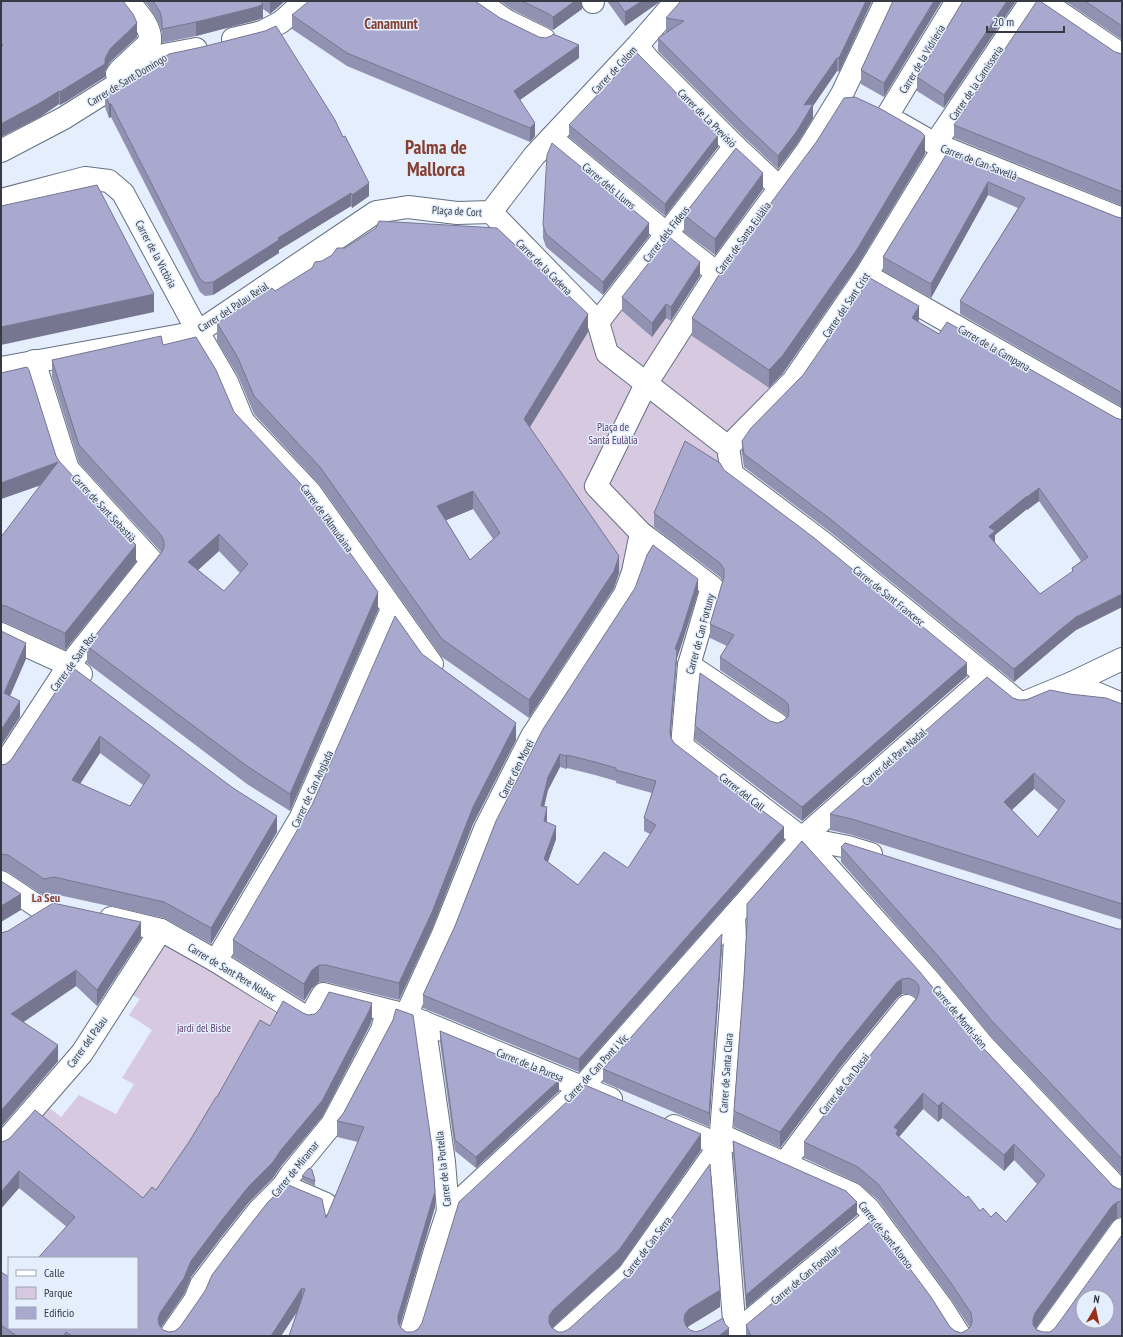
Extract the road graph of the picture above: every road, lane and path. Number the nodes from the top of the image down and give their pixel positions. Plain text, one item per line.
1 (128, 1) edge
2 (305, 1) edge
3 (478, 1) edge
4 (676, 1) edge
5 (886, 1) edge
6 (957, 1) edge
7 (1031, 1) edge
8 (1043, 1) edge
9 (544, 39) edge
10 (637, 46) junction
11 (1122, 54) edge
12 (105, 92) junction
13 (842, 94) junction
14 (887, 116) junction
15 (551, 138) junction
16 (734, 146) junction
17 (939, 146) junction
18 (1, 151) edge
19 (780, 188) junction
20 (1, 200) edge
21 (376, 212) joint
22 (491, 212) junction
23 (1122, 219) edge
24 (667, 234) junction
25 (717, 273) junction
26 (866, 275) junction
27 (598, 322) junction
28 (198, 332) junction
29 (34, 361) junction
30 (1, 368) edge
31 (646, 384) junction
32 (1122, 420) edge
33 (728, 447) junction
34 (641, 533) junction
35 (152, 560) joint
36 (392, 609) junction
37 (1, 634) edge
38 (1122, 659) edge
39 (69, 665) junction
40 (690, 665) junction
41 (440, 670) edge
42 (987, 676) junction
43 (1072, 683) junction
44 (95, 684) edge
45 (1122, 704) edge
46 (513, 723) edge
47 (777, 724) edge
48 (532, 736) junction
49 (682, 746) joint
50 (1, 769) edge
51 (802, 838) junction
52 (892, 861) edge
53 (1, 882) edge
54 (65, 908) edge
55 (43, 910) junction
56 (93, 914) edge
57 (734, 915) junction
58 (25, 922) edge
59 (162, 930) junction
60 (216, 961) junction
61 (907, 1006) dead end
62 (406, 1016) junction
63 (582, 1087) junction
64 (626, 1105) edge
65 (655, 1118) edge
66 (721, 1140) junction
67 (1, 1146) edge
68 (784, 1164) junction
69 (283, 1186) junction
70 (1122, 1193) edge
71 (326, 1204) dead end
72 (448, 1212) junction
73 (875, 1217) junction
74 (1122, 1229) edge
75 (734, 1323) junction
76 (715, 1325) edge
77 (170, 1336) edge
78 (410, 1336) edge
79 (561, 1336) edge
80 (960, 1336) edge
81 (1045, 1336) edge

1 - 12 street
2 - 12 street, Carrer de Sant Domingo
3 - 9 street
4 - 10 street, Carrer de Colom
5 - 13 street, Carrer de Santa Eulàlia
6 - 14 street, Carrer de la Vidrieria
7 - 17 street, Carrer de la Carnisseria
8 - 11 street
10 - 15 street, Carrer de Colom
10 - 16 street, Carrer de La Previsió
12 - 18 street, Carrer de Sant Domingo
13 - 14 street, Carrer de Can Savellà
13 - 19 street, Carrer de Santa Eulàlia
14 - 17 street, Carrer de Can Savellà
15 - 22 street, Plaça de Cort
15 - 24 street, Carrer dels Llums
16 - 19 street, Carrer de La Previsió
16 - 24 street, Carrer dels Fideus
17 - 23 street, Carrer de Can Savellà
17 - 26 street, Carrer del Sant Crist
19 - 25 street, Carrer de Santa Eulàlia
20 - 28 street, Carrer de la Victòria
21 - 22 street, Plaça de Cort
21 - 28 street, Carrer del Palau Reial
22 - 27 street, Carrer de la Cadena
24 - 25 street, Carrer dels Llums
24 - 27 street, Carrer dels Fideus
25 - 31 street, Carrer de Santa Eulàlia
26 - 32 street, Carrer de la Campana
26 - 33 street, Carrer del Sant Crist
27 - 31 street
28 - 29 street, Carrer del Palau Reial
28 - 36 street, Carrer de l'Almudaina
29 - 30 street, Carrer del Palau Reial
29 - 35 street, Carrer de Sant Sebastià
31 - 33 street
31 - 34 street
33 - 42 street, Carrer de Sant Francesc
34 - 40 street, Carrer de Can Fortuny
34 - 48 street, Carrer d'en Morei
35 - 39 street, Carrer de Sant Roc
36 - 41 street, Carrer de l'Almudaina
36 - 60 street, Carrer de Can Anglada
37 - 39 street
38 - 43 street
39 - 44 street
39 - 50 street, Carrer de Sant Roc
40 - 47 street
40 - 49 street, Carrer de Can Fortuny
42 - 43 street, Carrer de Sant Francesc
42 - 51 street, Carrer del Pare Nadal
43 - 45 street
46 - 48 street
48 - 62 street, Carrer d'en Morei
49 - 51 street, Carrer del Call
51 - 52 street
51 - 57 street
51 - 70 street, Carrer de Monti-sion
53 - 55 street
54 - 55 street
55 - 58 street
56 - 59 street, Carrer de Sant Pere Nolasc
57 - 63 street, Carrer de Can Pont i Vic
57 - 66 street, Carrer de Santa Clara
59 - 60 street, Carrer de Sant Pere Nolasc
59 - 67 street, Carrer del Palau
60 - 62 street, Carrer de Sant Pere Nolasc
61 - 68 street, Carrer de Can Dusai
62 - 63 street, Carrer de la Puresa
62 - 69 street, Carrer de Miramar
62 - 72 street, Carrer de la Portella
63 - 64 street, Carrer de la Puresa
63 - 72 street, Carrer de Can Pont i Vic
65 - 66 street
66 - 68 street, Carrer de Sant Alonso
66 - 75 street, Carrer de Santa Clara
66 - 79 street, Carrer de Can Serra
68 - 73 street, Carrer de Sant Alonso
69 - 71 street
69 - 77 street, Carrer de Miramar
72 - 78 street, Carrer de la Portella
73 - 75 street, Carrer de Can Fonollar
73 - 80 street, Carrer de Sant Alonso
74 - 81 street
75 - 76 street, Carrer de Can Fonollar

